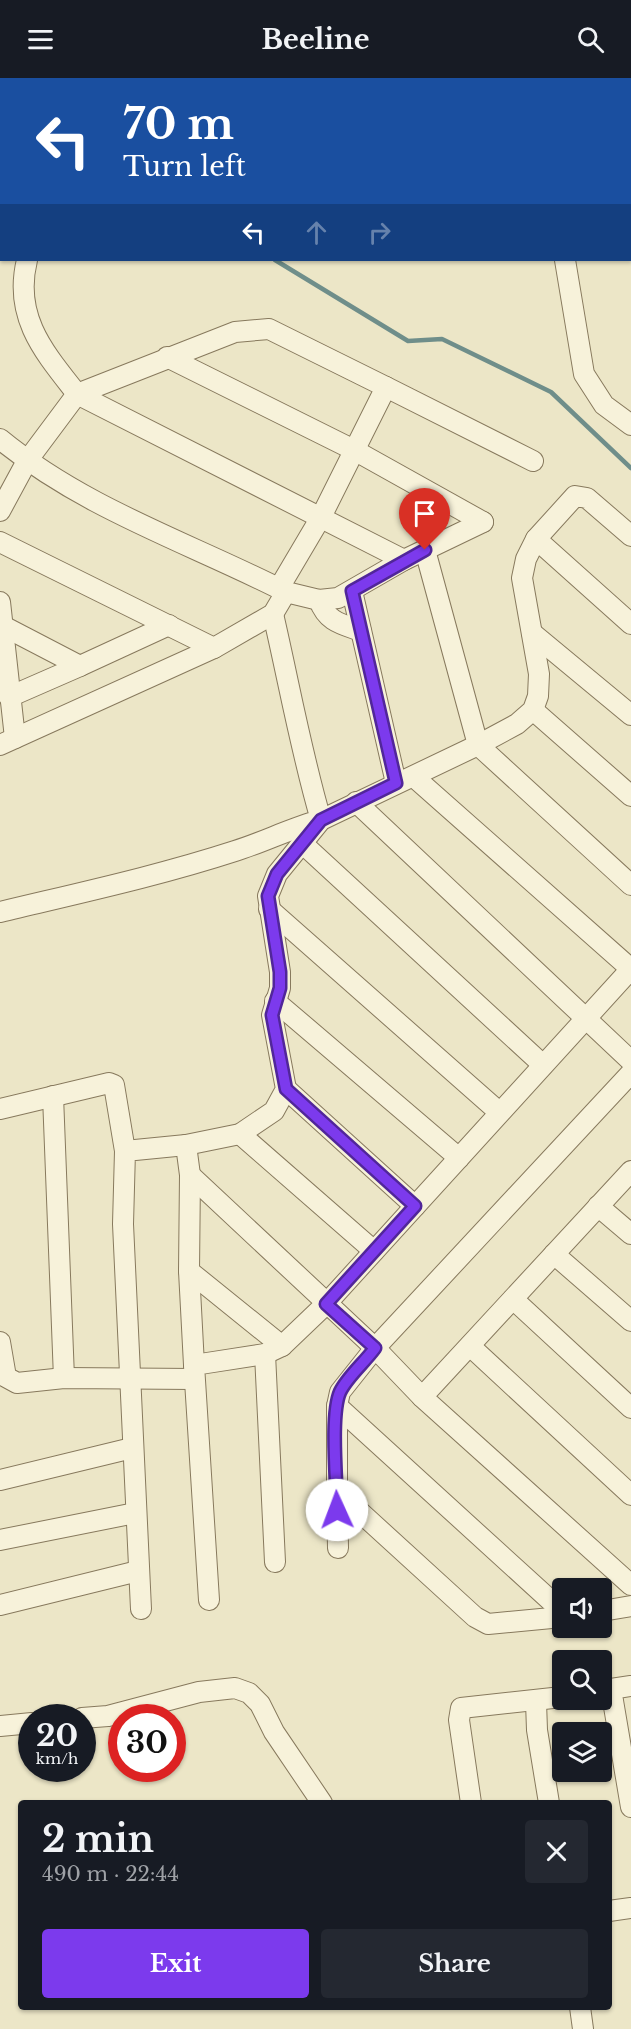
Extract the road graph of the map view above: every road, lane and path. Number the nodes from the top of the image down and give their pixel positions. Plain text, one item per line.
1 (27, 261) edge
2 (565, 261) edge
3 (167, 357) junction
4 (386, 387) junction
5 (77, 394) junction
6 (631, 425) edge
7 (0, 440) edge
8 (354, 450) junction
9 (27, 461) junction
10 (533, 461) dead end
11 (0, 511) edge
12 (321, 517) junction
13 (631, 537) edge
14 (536, 539) junction
15 (0, 542) edge
16 (425, 550) junction
17 (404, 560) junction
18 (283, 590) junction
19 (352, 591) junction
20 (319, 600) junction
21 (0, 602) edge
22 (273, 614) junction
23 (631, 624) edge
24 (169, 625) junction
25 (5, 627) junction
26 (361, 631) junction
27 (532, 633) junction
28 (214, 648) junction
29 (80, 666) junction
30 (9, 697) junction
31 (533, 710) junction
32 (631, 715) edge
33 (8, 741) edge
34 (478, 745) junction
35 (405, 780) junction
36 (631, 796) edge
37 (356, 802) junction
38 (321, 820) junction
39 (263, 840) junction
40 (303, 844) junction
41 (277, 874) junction
42 (631, 885) edge
43 (269, 909) junction
44 (0, 912) edge
45 (631, 969) edge
46 (275, 1001) junction
47 (585, 1019) junction
48 (631, 1061) edge
49 (543, 1065) junction
50 (631, 1073) edge
51 (286, 1089) junction
52 (53, 1096) junction
53 (0, 1109) edge
54 (500, 1112) junction
55 (240, 1134) junction
56 (186, 1144) junction
57 (125, 1151) junction
58 (459, 1158) junction
59 (631, 1171) edge
60 (190, 1175) junction
61 (415, 1206) junction
62 (598, 1206) junction
63 (631, 1234) edge
64 (374, 1251) junction
65 (554, 1254) junction
66 (189, 1271) junction
67 (513, 1299) junction
68 (326, 1304) junction
69 (631, 1321) edge
70 (0, 1342) edge
71 (470, 1346) junction
72 (375, 1348) junction
73 (273, 1350) junction
74 (194, 1372) junction
75 (64, 1378) junction
76 (130, 1380) junction
77 (422, 1398) junction
78 (337, 1406) junction
79 (631, 1408) edge
80 (132, 1448) junction
81 (0, 1480) edge
82 (337, 1491) junction
83 (631, 1495) edge
84 (135, 1513) junction
85 (0, 1540) edge
86 (338, 1548) dead end
87 (275, 1562) dead end
88 (138, 1571) junction
89 (631, 1585) edge
90 (209, 1600) dead end
91 (552, 1602) edge
92 (0, 1605) edge
93 (631, 1606) edge
94 (141, 1609) dead end
95 (612, 1609) edge
96 (552, 1618) edge
97 (631, 1686) edge
98 (612, 1689) edge
99 (552, 1699) edge
100 (536, 1702) junction
101 (612, 1709) edge
102 (96, 1717) edge
103 (18, 1724) edge
104 (0, 1726) edge
105 (628, 1760) edge
106 (320, 1800) edge
107 (471, 1800) edge
108 (549, 1800) edge
109 (631, 1807) edge
110 (631, 1908) edge
111 (612, 1911) edge
112 (580, 2010) edge
113 (583, 2029) edge

1 - 5 street
2 - 6 street
3 - 4 street
3 - 5 street
3 - 8 street
4 - 8 street
4 - 10 street
5 - 9 street
5 - 12 street
7 - 9 street
8 - 12 street
8 - 16 street
9 - 11 street
9 - 18 street
12 - 17 street
12 - 18 street
13 - 14 street
14 - 23 street
14 - 27 street
15 - 24 street
16 - 17 street
16 - 34 street
17 - 19 street
18 - 20 street
18 - 22 street
19 - 20 street
19 - 26 street
20 - 26 street
21 - 25 street
22 - 28 street
22 - 38 street
24 - 28 street
24 - 29 street
25 - 29 street
25 - 30 street
26 - 35 street
27 - 31 street
27 - 32 street
28 - 33 street
29 - 30 street
30 - 33 street
31 - 34 street
31 - 36 street
34 - 35 street
34 - 42 street
35 - 37 street
35 - 45 street
37 - 38 street
37 - 47 street
38 - 39 street
38 - 40 street
39 - 41 street
39 - 44 street
40 - 41 street
40 - 49 street
41 - 43 street
43 - 46 street
43 - 54 street
45 - 47 street
46 - 51 street
46 - 58 street
47 - 48 street
47 - 49 street
49 - 54 street
50 - 72 street
51 - 55 street
51 - 61 street
52 - 53 street
52 - 57 street
52 - 75 street
54 - 58 street
55 - 56 street
55 - 64 street
56 - 57 street
56 - 60 street
57 - 76 street
58 - 61 street
59 - 62 street
60 - 66 street
60 - 68 street
61 - 64 street
62 - 63 street
62 - 65 street
64 - 68 street
65 - 67 street
65 - 69 street
66 - 73 street
66 - 74 street
67 - 71 street
67 - 79 street
68 - 72 street
68 - 73 street
70 - 75 street
71 - 77 street
71 - 83 street
72 - 77 street
72 - 78 street
73 - 74 street
73 - 87 street
74 - 76 street
74 - 90 street
75 - 76 street
76 - 80 street
77 - 89 street
78 - 82 street
78 - 91 street
80 - 81 street
80 - 84 street
82 - 86 street
82 - 96 street
84 - 85 street
84 - 88 street
88 - 92 street
88 - 94 street
93 - 95 street
97 - 98 street
99 - 100 street
100 - 107 street
100 - 108 street
101 - 105 street
102 - 106 street
103 - 104 street
105 - 109 street
110 - 111 street
112 - 113 street

